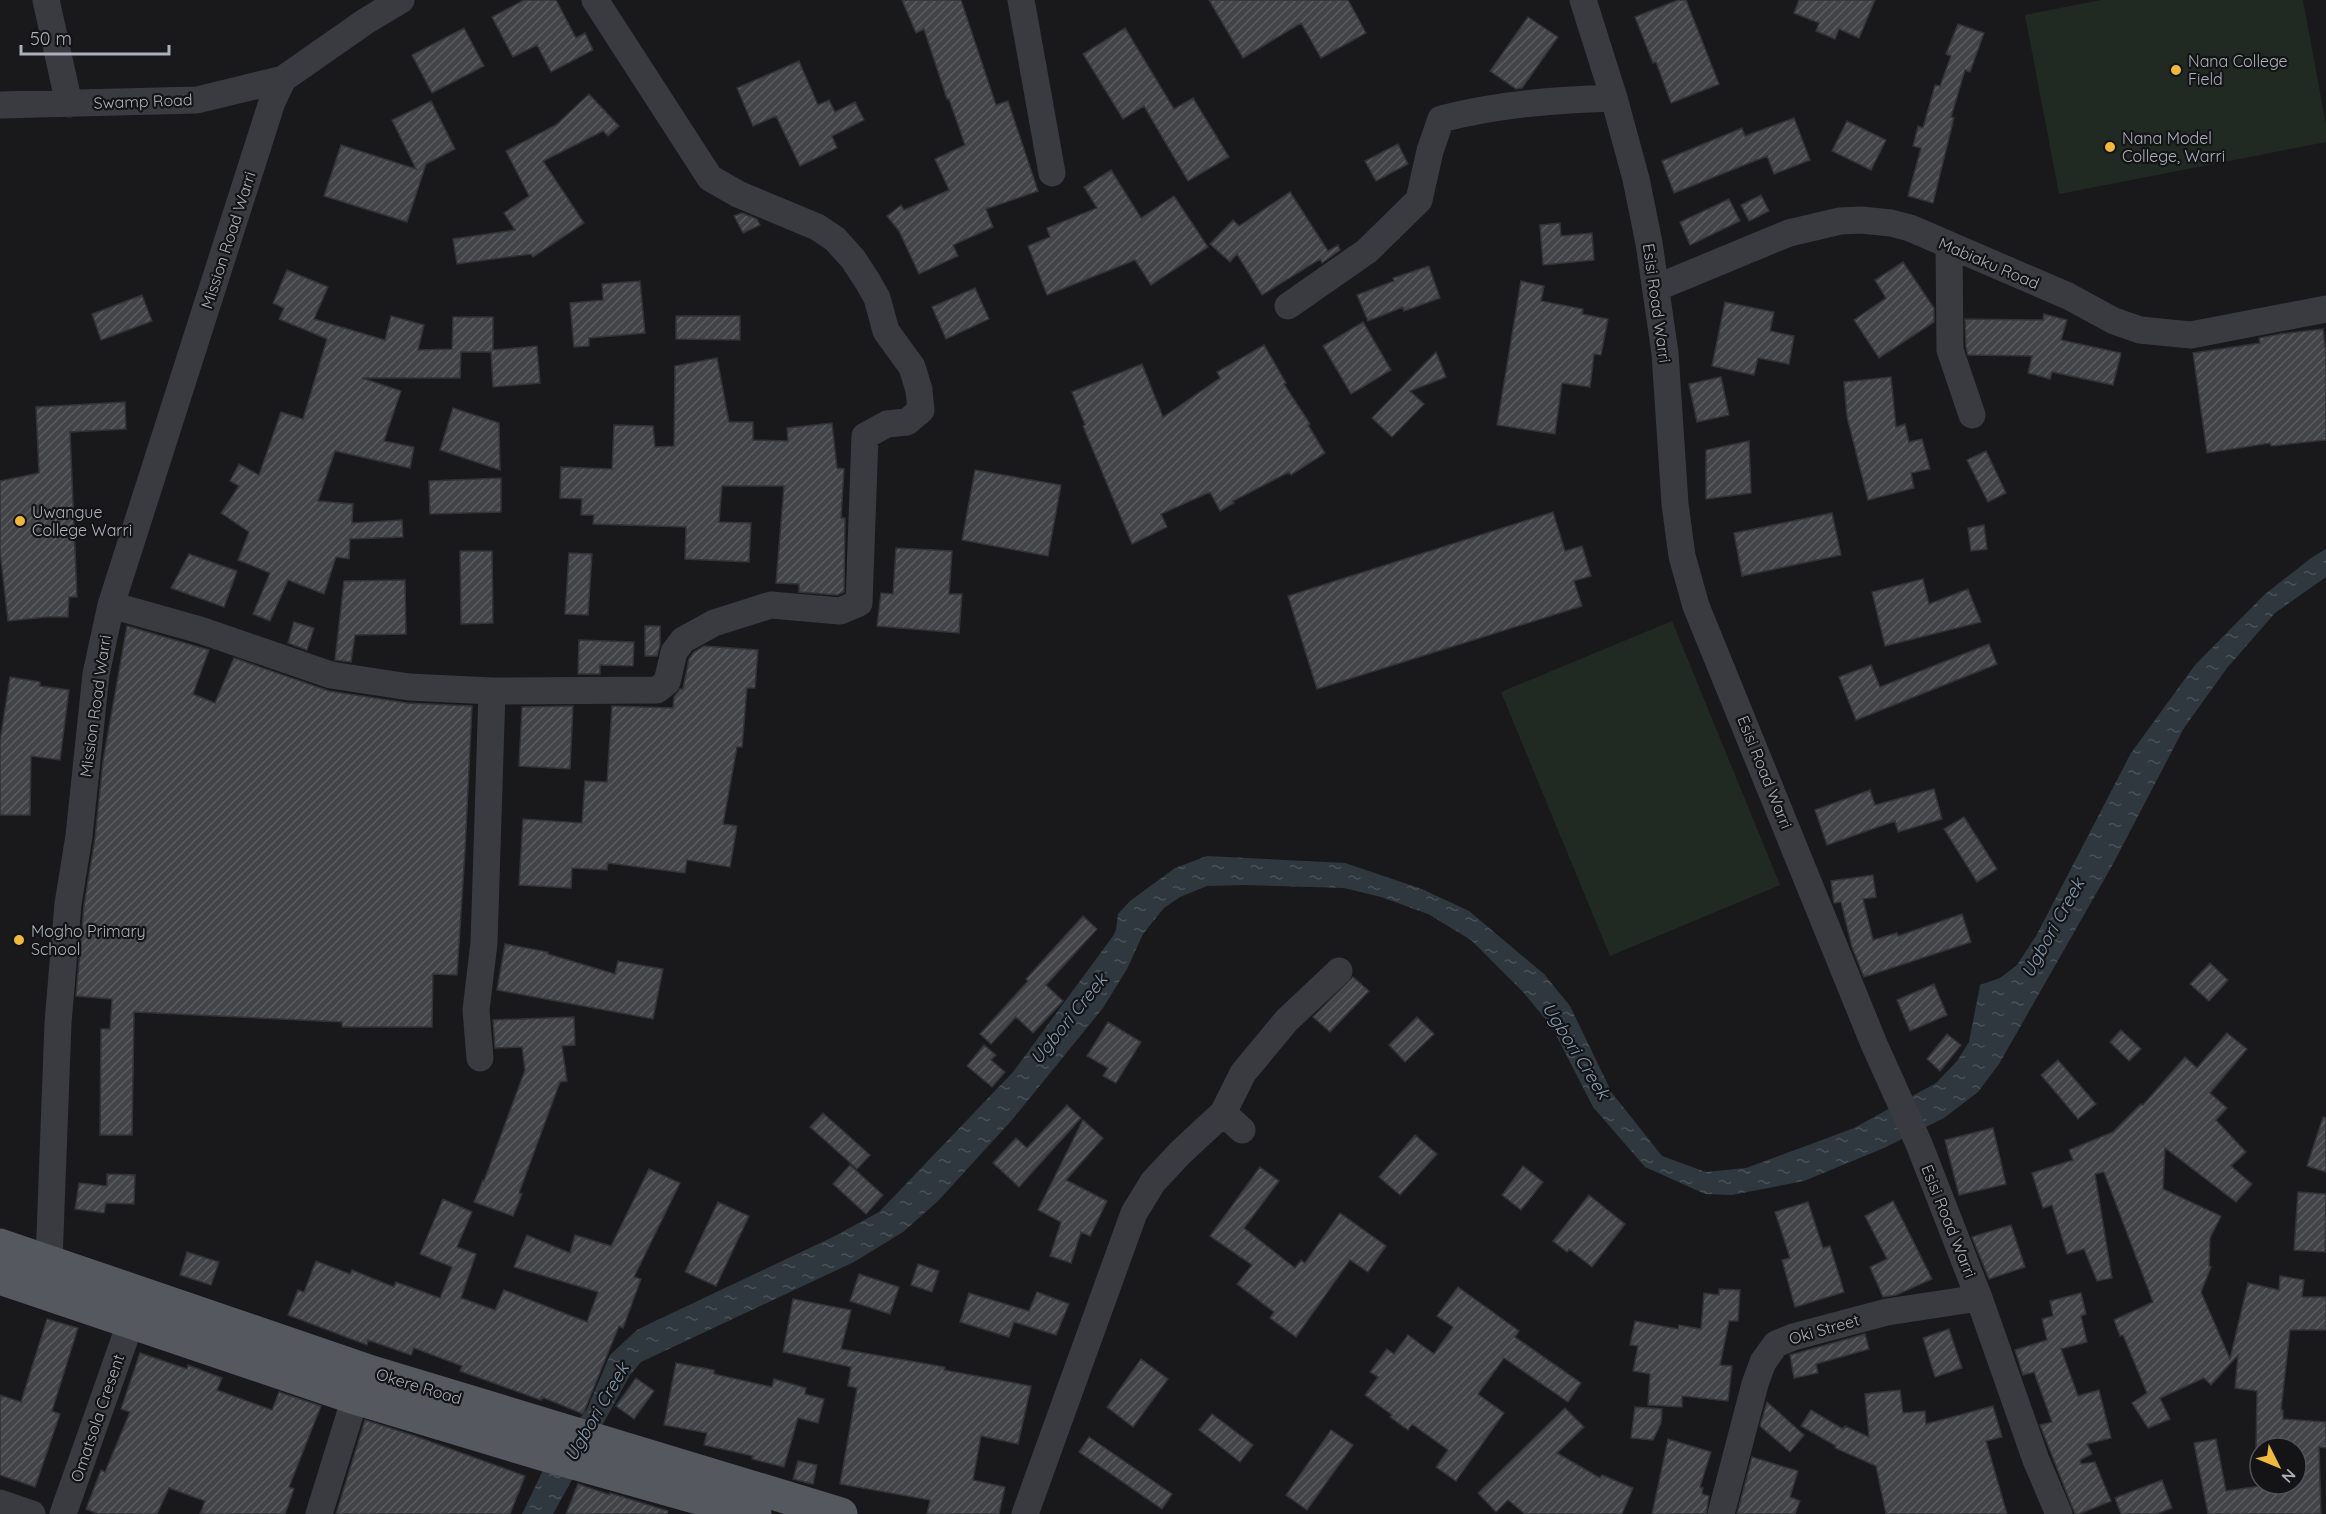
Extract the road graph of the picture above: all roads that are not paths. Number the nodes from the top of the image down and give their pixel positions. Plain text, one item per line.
1 (46, 0) edge
2 (401, 0) edge
3 (595, 0) edge
4 (1021, 0) edge
5 (1583, 0) edge
6 (360, 10) edge
7 (278, 91) junction
8 (1614, 98) junction
9 (69, 104) junction
10 (0, 105) edge
11 (1052, 173) dead end
12 (1950, 246) junction
13 (1656, 288) junction
14 (1288, 306) dead end
15 (2326, 309) edge
16 (1972, 415) dead end
17 (111, 605) junction
18 (492, 691) junction
19 (1339, 971) dead end
20 (480, 1058) dead end
21 (0, 1245) edge
22 (49, 1262) junction
23 (0, 1278) edge
24 (1979, 1298) junction
25 (130, 1321) junction
26 (355, 1398) junction
27 (601, 1456) junction
28 (0, 1503) edge
29 (32, 1514) edge
30 (63, 1514) edge
31 (319, 1514) edge
32 (755, 1514) edge
33 (841, 1514) edge
34 (1025, 1514) edge
35 (1721, 1514) edge
36 (2059, 1514) edge

1 - 9 street
2 - 6 street, Swamp Road
3 - 18 street
4 - 11 street
5 - 8 street, Esisi Road Warri
6 - 7 street, Swamp Road
7 - 9 street, Swamp Road
7 - 17 street, Mission Road Warri
8 - 13 street, Esisi Road Warri
8 - 14 street
9 - 10 street, Swamp Road
12 - 13 street, Mabiaku Road
12 - 15 street, Mabiaku Road
12 - 16 street
13 - 24 street, Esisi Road Warri
17 - 18 street
17 - 22 street, Mission Road Warri
18 - 20 street
19 - 34 street
21 - 22 main road, Okere Road
22 - 27 main road, Okere Road
23 - 25 main road, Okere Road
24 - 35 street, Oki Street
24 - 36 street, Esisi Road Warri
25 - 26 main road, Okere Road
25 - 30 street, Omatsola Cresent
26 - 27 main road, Okere Road
26 - 31 street
27 - 32 main road, Okere Road
27 - 33 main road, Okere Road
28 - 29 street

